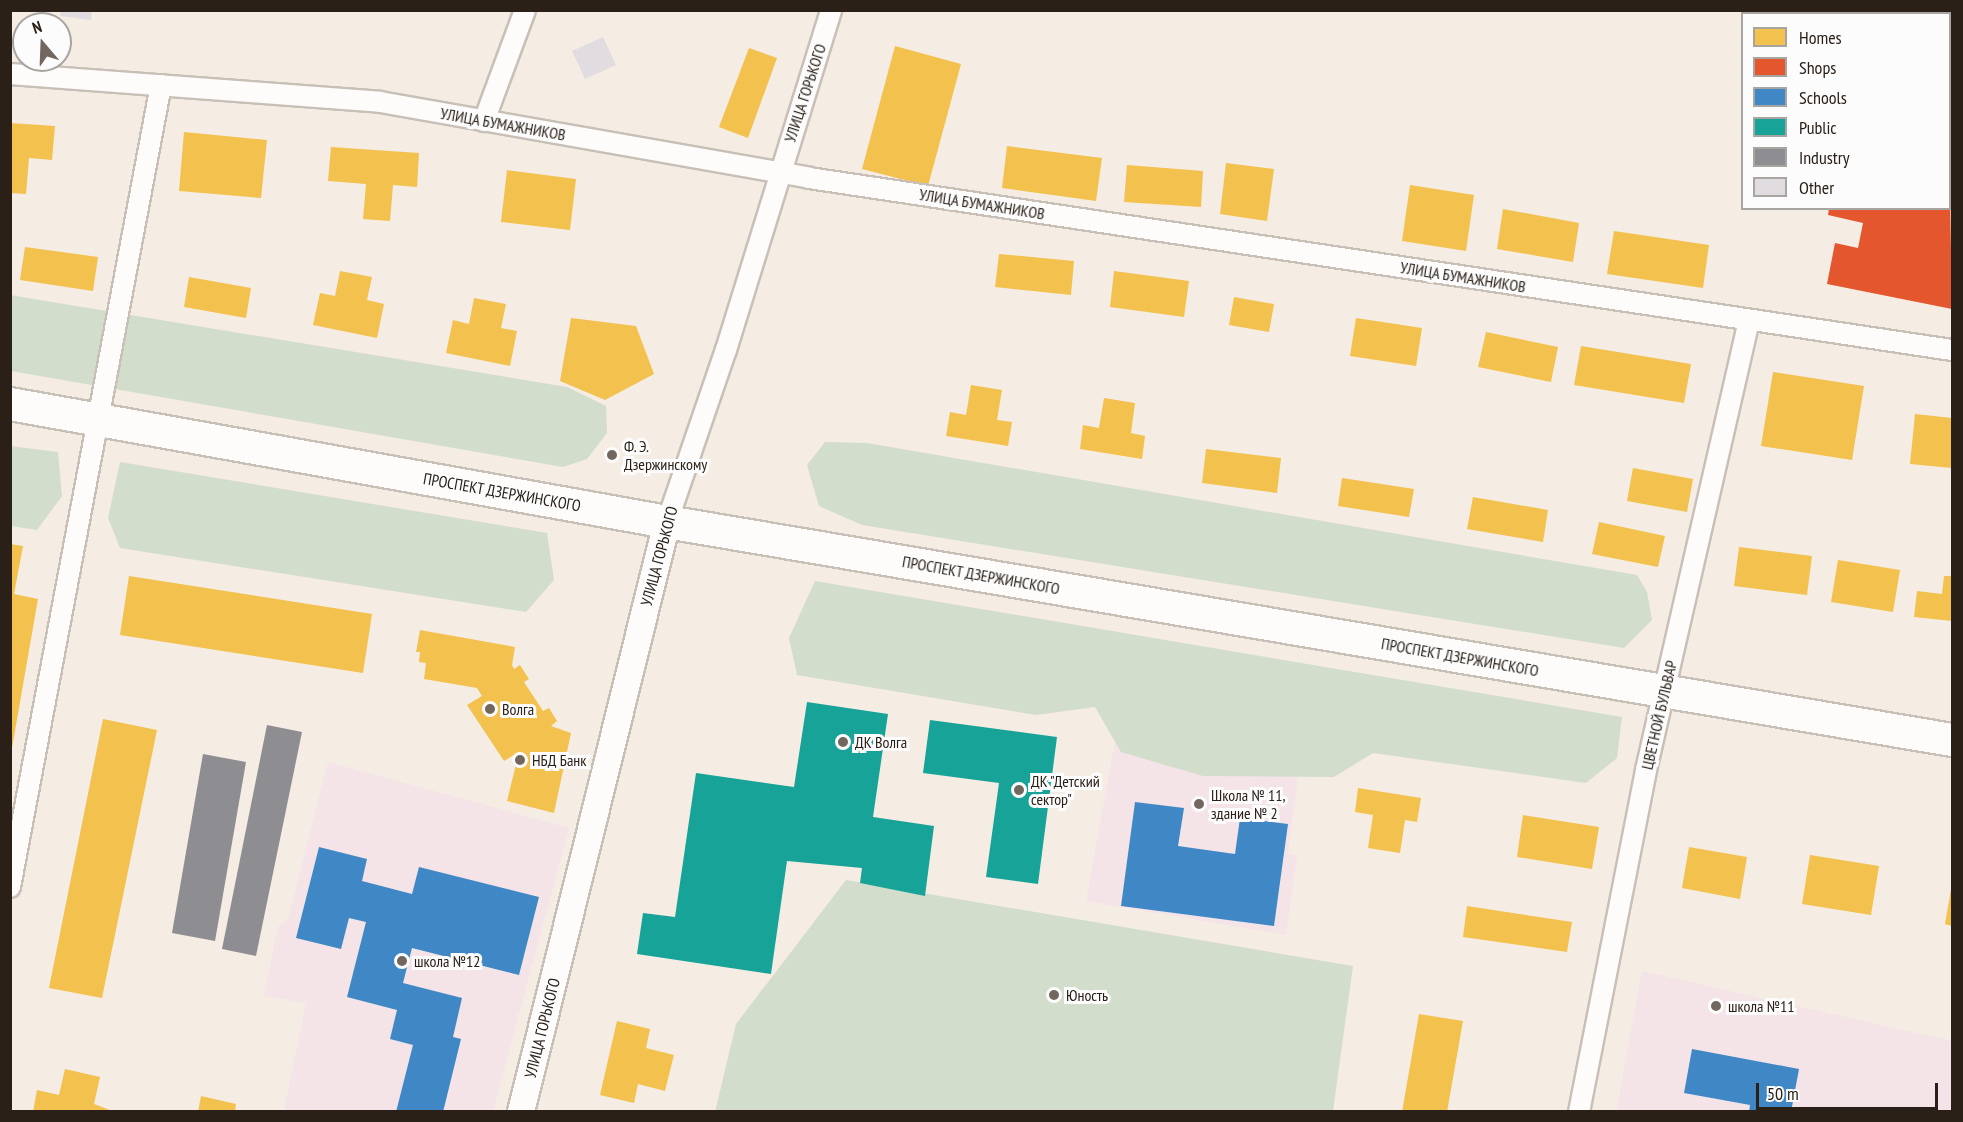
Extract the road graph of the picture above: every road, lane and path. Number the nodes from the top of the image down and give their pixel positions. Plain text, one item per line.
1 (525, 10) edge
2 (831, 10) edge
3 (10, 74) edge
4 (161, 86) junction
5 (484, 121) junction
6 (779, 174) junction
7 (1749, 320) junction
8 (1953, 350) edge
9 (10, 404) edge
10 (100, 420) junction
11 (667, 522) junction
12 (1665, 692) junction
13 (1953, 740) edge
14 (10, 887) edge
15 (521, 1112) edge
16 (1579, 1112) edge

1 - 5 street
2 - 6 street, УЛИЦА ГОРЬКОГО
3 - 4 street, УЛИЦА БУМАЖНИКОВ
4 - 5 street, УЛИЦА БУМАЖНИКОВ
4 - 10 street
5 - 6 street, УЛИЦА БУМАЖНИКОВ
6 - 7 street, УЛИЦА БУМАЖНИКОВ
6 - 11 street, УЛИЦА ГОРЬКОГО
7 - 8 street, УЛИЦА БУМАЖНИКОВ
7 - 12 street, ЦВЕТНОЙ БУЛЬВАР
9 - 10 main road, ПРОСПЕКТ ДЗЕРЖИНСКОГО
10 - 11 main road, ПРОСПЕКТ ДЗЕРЖИНСКОГО
10 - 14 street
11 - 12 main road, ПРОСПЕКТ ДЗЕРЖИНСКОГО
11 - 15 street, УЛИЦА ГОРЬКОГО
12 - 13 main road, ПРОСПЕКТ ДЗЕРЖИНСКОГО
12 - 16 street, ЦВЕТНОЙ БУЛЬВАР

